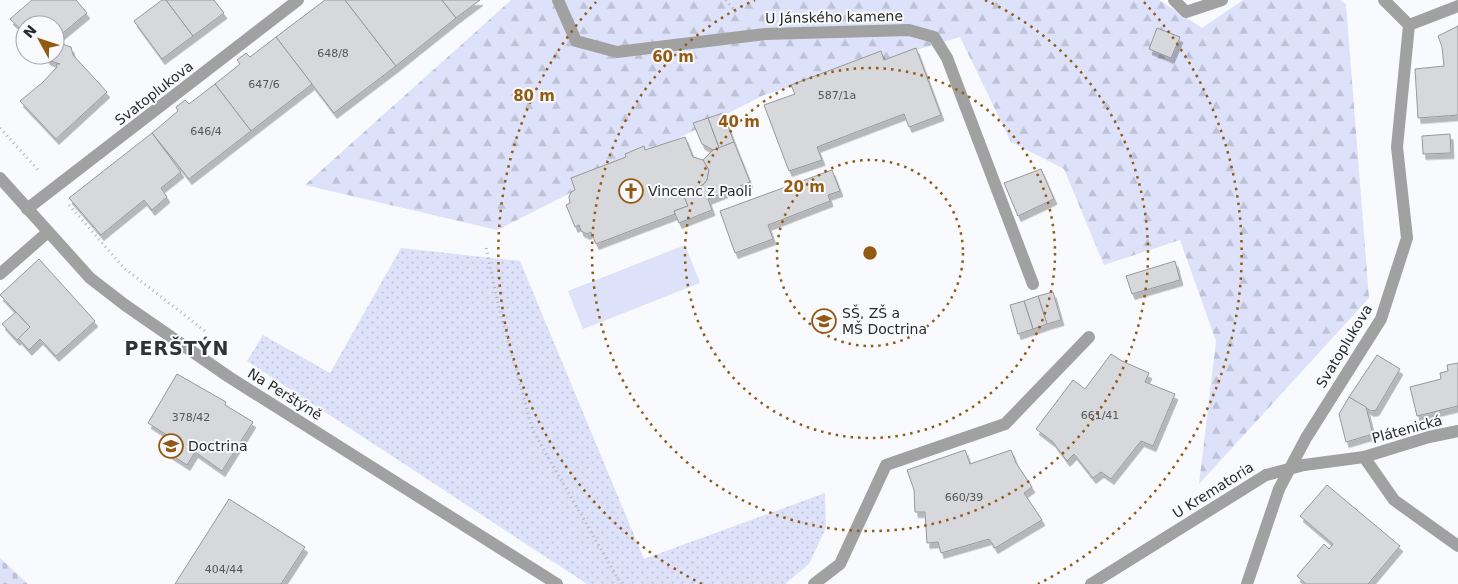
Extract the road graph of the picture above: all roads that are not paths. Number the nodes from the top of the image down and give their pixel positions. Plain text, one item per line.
1 (298, 0) edge
2 (558, 0) edge
3 (1174, 0) edge
4 (1222, 0) edge
5 (1384, 0) edge
6 (1458, 6) edge
7 (1409, 25) junction
8 (0, 178) edge
9 (28, 209) junction
10 (48, 232) junction
11 (0, 274) edge
12 (1032, 284) dead end
13 (1089, 337) dead end
14 (1458, 432) edge
15 (1364, 457) junction
16 (1458, 546) edge
17 (557, 584) edge
18 (814, 584) edge
19 (1091, 584) edge
20 (1247, 584) edge

1 - 9 street, Svatoplukova
2 - 12 street, U Jánského kamene
3 - 4 street
5 - 7 street
6 - 7 street
7 - 20 street, Svatoplukova
8 - 9 street, Na Perštýně
9 - 10 street, Na Perštýně
10 - 11 street
10 - 17 street, Na Perštýně
13 - 18 street
14 - 15 street, Plátenická
15 - 16 street
15 - 19 street, U Krematoria, bridge

